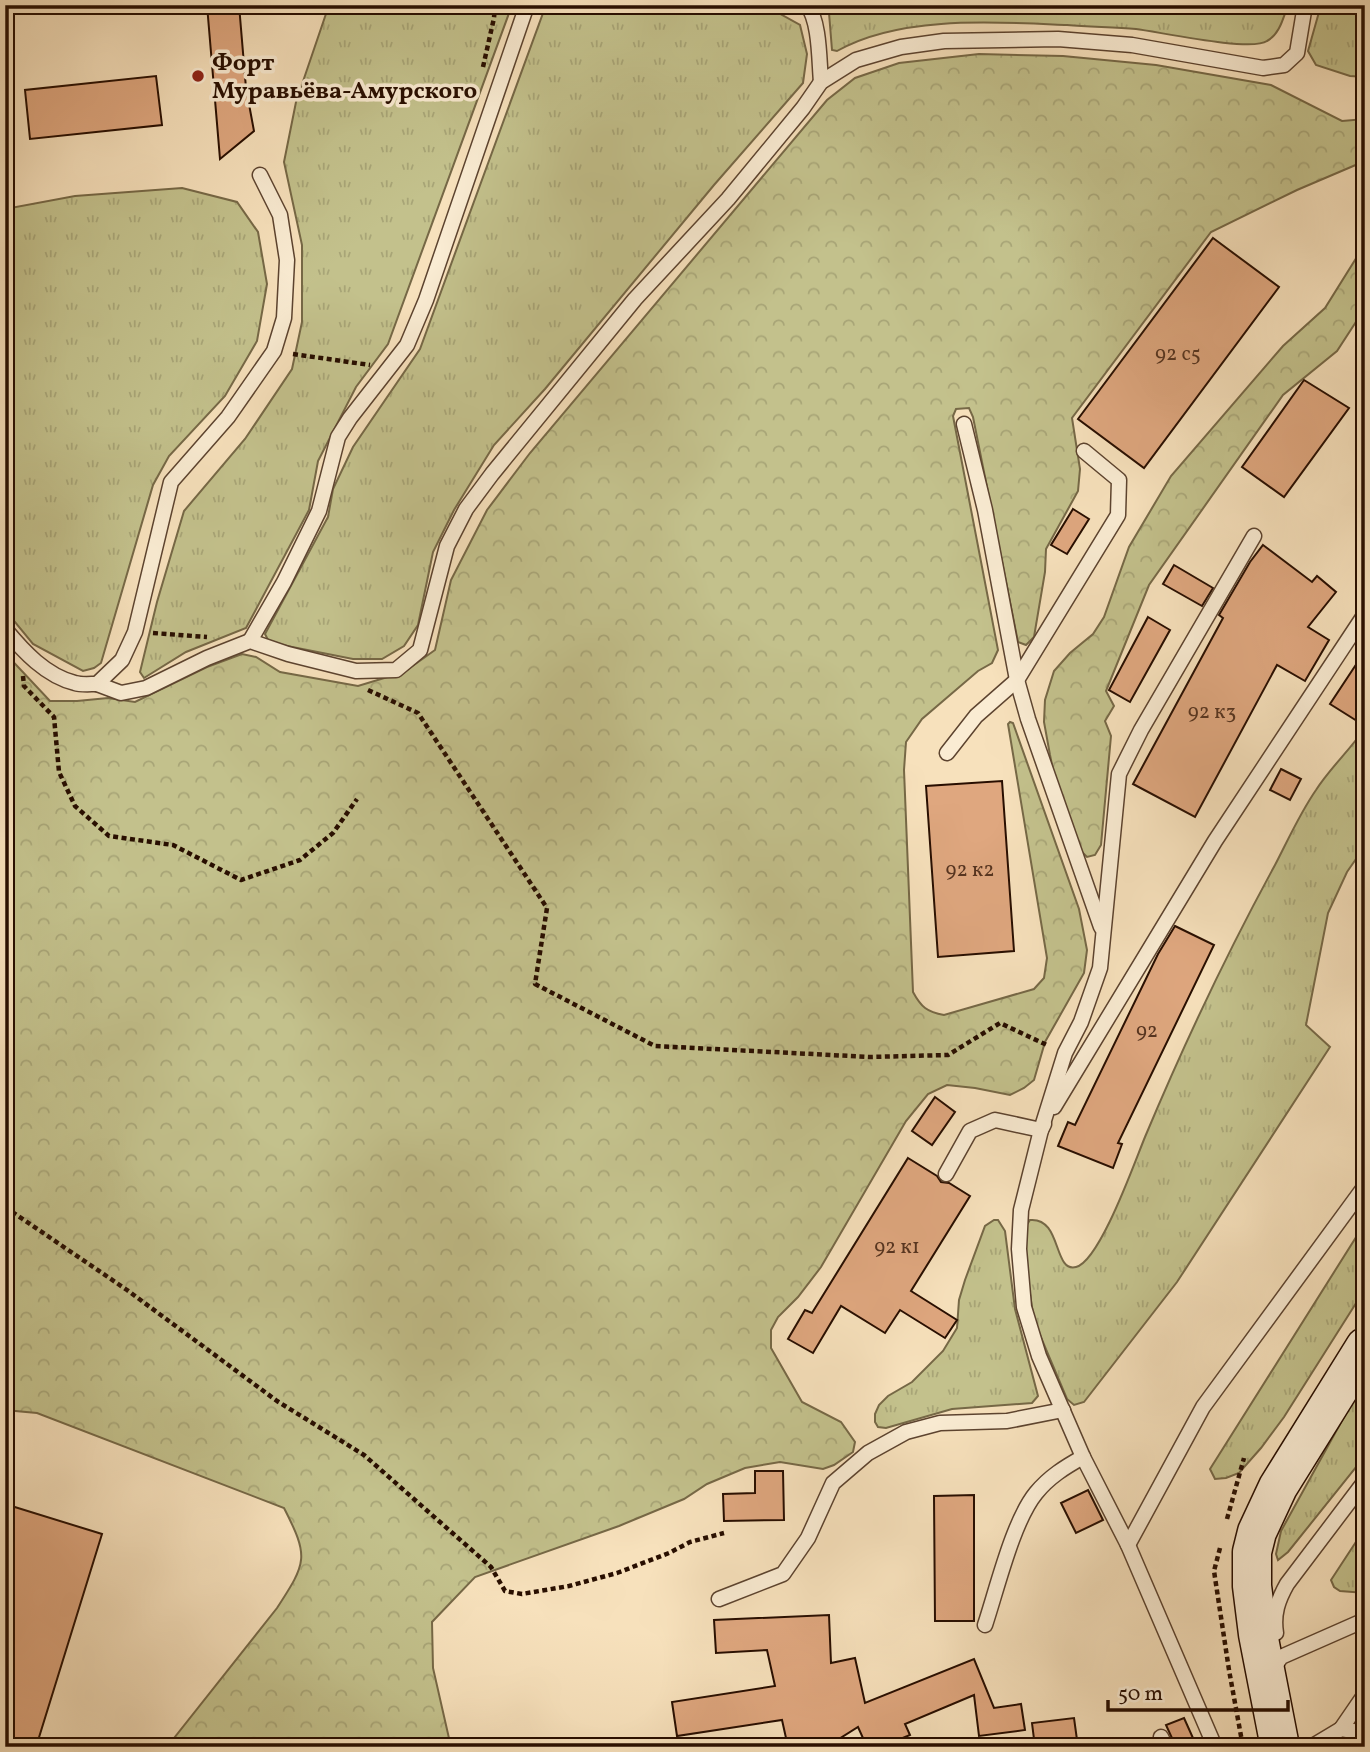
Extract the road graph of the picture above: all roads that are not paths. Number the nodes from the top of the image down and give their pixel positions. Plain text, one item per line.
1 (527, 5) edge
2 (807, 5) edge
3 (1305, 5) edge
4 (821, 82) junction
5 (260, 175) dead end
6 (964, 424) dead end
7 (1084, 451) dead end
8 (1254, 536) dead end
9 (1365, 614) edge
10 (5, 629) edge
11 (250, 641) junction
12 (1017, 680) junction
13 (97, 684) junction
14 (947, 752) dead end
15 (1103, 932) junction
16 (1041, 1130) junction
17 (946, 1174) dead end
18 (1365, 1186) edge
19 (1365, 1347) edge
20 (1063, 1410) junction
21 (1083, 1457) junction
22 (1365, 1481) edge
23 (1128, 1545) junction
24 (719, 1599) dead end
25 (1365, 1620) edge
26 (985, 1625) dead end
27 (1273, 1668) junction
28 (1365, 1695) edge
29 (1341, 1729) junction
30 (1365, 1733) edge
31 (1328, 1742) edge
32 (1215, 1747) edge
33 (1280, 1747) edge
34 (1311, 1747) edge

1 - 11 lane
2 - 4 lane
3 - 4 lane
4 - 11 lane
5 - 13 lane
6 - 12 lane
7 - 12 lane
8 - 15 lane
9 - 16 lane
10 - 13 lane
11 - 13 lane
12 - 14 lane
12 - 15 lane
15 - 16 lane
16 - 17 lane
16 - 20 lane
18 - 23 lane
19 - 27 main road
20 - 21 lane
20 - 24 lane
21 - 23 lane
21 - 26 lane
22 - 27 lane
23 - 32 lane
25 - 27 lane
27 - 33 main road
28 - 29 lane
29 - 30 lane
29 - 31 lane
31 - 34 lane

